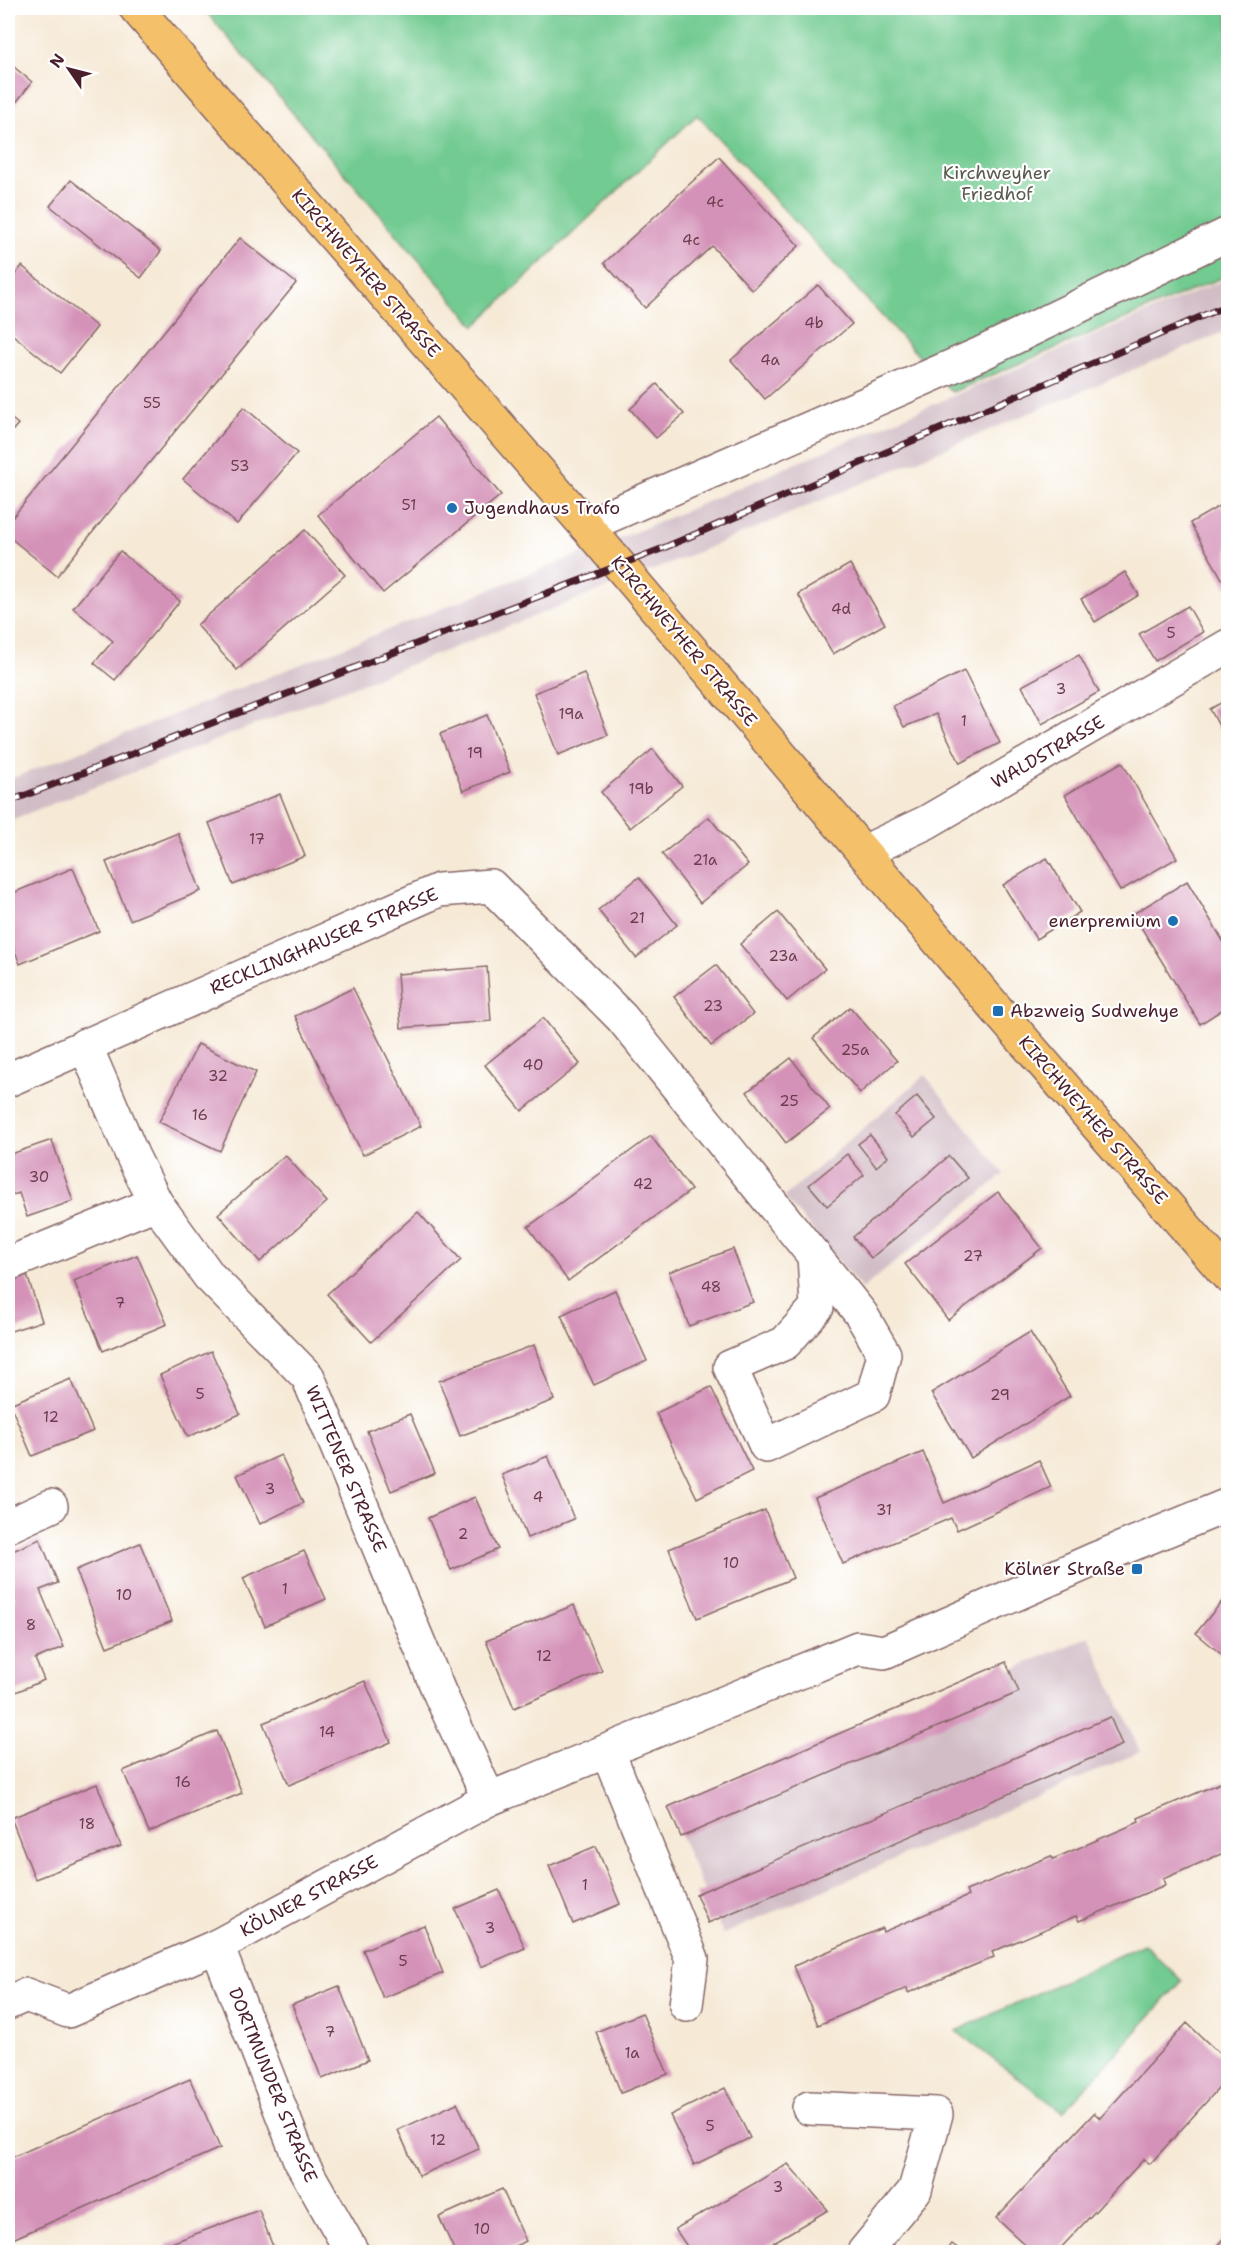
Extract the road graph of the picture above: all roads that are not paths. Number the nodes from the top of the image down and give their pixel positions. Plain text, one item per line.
1 (136, 8) edge
2 (1228, 234) edge
3 (586, 526) junction
4 (1228, 646) edge
5 (864, 852) junction
6 (85, 1045) junction
7 (8, 1080) edge
8 (156, 1203) junction
9 (814, 1256) junction
10 (8, 1264) edge
11 (1228, 1276) edge
12 (1228, 1505) edge
13 (51, 1506) dead end
14 (8, 1526) edge
15 (608, 1752) junction
16 (489, 1799) junction
17 (217, 1946) junction
18 (8, 2003) edge
19 (686, 2005) dead end
20 (809, 2109) dead end
21 (352, 2253) edge
22 (864, 2253) edge

1 - 3 main road, KIRCHWEYHER STRASSE
2 - 3 street
3 - 5 main road, KIRCHWEYHER STRASSE
4 - 5 street, WALDSTRASSE
5 - 11 main road, KIRCHWEYHER STRASSE
6 - 7 street, RECKLINGHAUSER STRASSE
6 - 8 street, WITTENER STRASSE
6 - 9 street, RECKLINGHAUSER STRASSE
8 - 10 street
8 - 16 street, WITTENER STRASSE
9 - 9 street, RECKLINGHAUSER STRASSE
12 - 15 street, KÖLNER STRASSE
13 - 14 street
15 - 16 street, KÖLNER STRASSE
15 - 19 street
16 - 17 street, KÖLNER STRASSE
17 - 18 street, KÖLNER STRASSE
17 - 21 street, DORTMUNDER STRASSE
20 - 22 street

